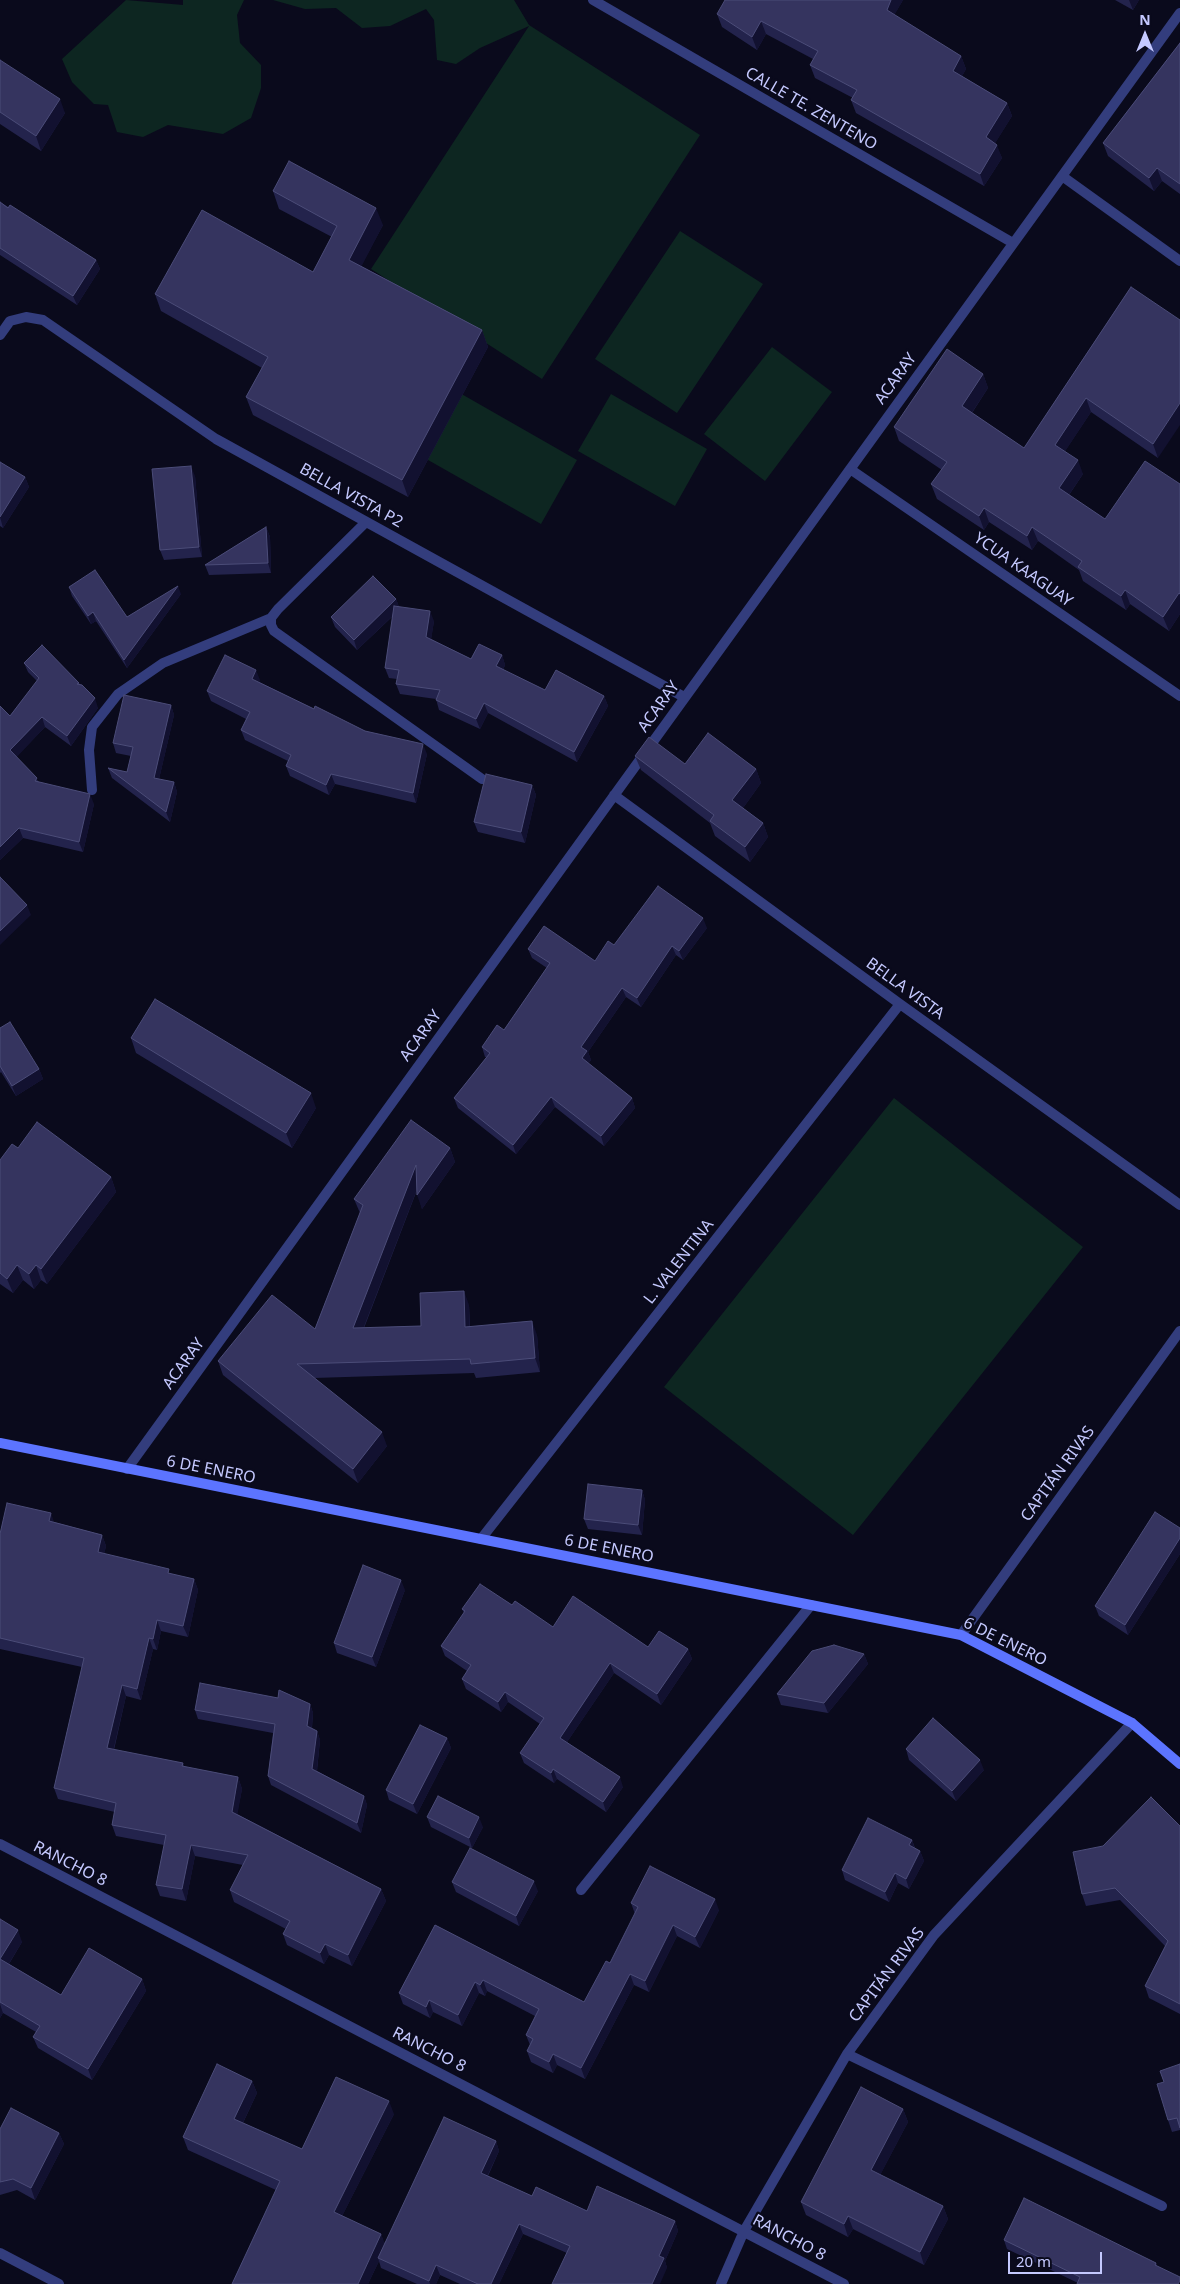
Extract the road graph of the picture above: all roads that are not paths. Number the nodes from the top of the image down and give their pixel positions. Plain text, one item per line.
1 (593, 0) edge
2 (1180, 13) edge
3 (1062, 176) junction
4 (1013, 244) junction
5 (1180, 261) edge
6 (0, 335) edge
7 (850, 469) junction
8 (366, 522) junction
9 (271, 618) junction
10 (1180, 696) edge
11 (684, 697) junction
12 (482, 779) dead end
13 (92, 790) dead end
14 (614, 795) junction
15 (900, 1004) junction
16 (1180, 1205) edge
17 (1180, 1331) edge
18 (0, 1443) edge
19 (127, 1468) junction
20 (481, 1539) junction
21 (811, 1606) junction
22 (961, 1635) junction
23 (1132, 1723) junction
24 (1180, 1764) edge
25 (0, 1844) edge
26 (581, 1890) dead end
27 (847, 2054) junction
28 (1162, 2206) dead end
29 (744, 2231) junction
30 (0, 2253) edge
31 (59, 2284) edge
32 (721, 2284) edge
33 (844, 2284) edge

1 - 4 street, CALLE TE. ZENTENO
2 - 3 street, ACARAY
3 - 4 street, ACARAY
3 - 5 street
4 - 7 street, ACARAY
6 - 8 street, BELLA VISTA P2
7 - 10 street, YCUA KAAGUAY
7 - 11 street, ACARAY
8 - 9 street
8 - 11 street, BELLA VISTA P2
9 - 12 street
9 - 13 street
11 - 14 street, ACARAY
14 - 15 street, BELLA VISTA
14 - 19 street, ACARAY
15 - 16 street, BELLA VISTA
15 - 20 street, L. VALENTINA
17 - 22 street, CAPITÁN RIVAS
18 - 19 main road, 6 DE ENERO
19 - 20 main road, 6 DE ENERO
20 - 21 main road, 6 DE ENERO
21 - 22 main road, 6 DE ENERO
21 - 26 street
22 - 23 main road, 6 DE ENERO
23 - 24 main road, 6 DE ENERO
23 - 27 street, CAPITÁN RIVAS
25 - 29 street, RANCHO 8
27 - 28 street
27 - 29 street, CAPITÁN RIVAS
29 - 32 street, CAPITÁN RIVAS
29 - 33 street, RANCHO 8
30 - 31 street

